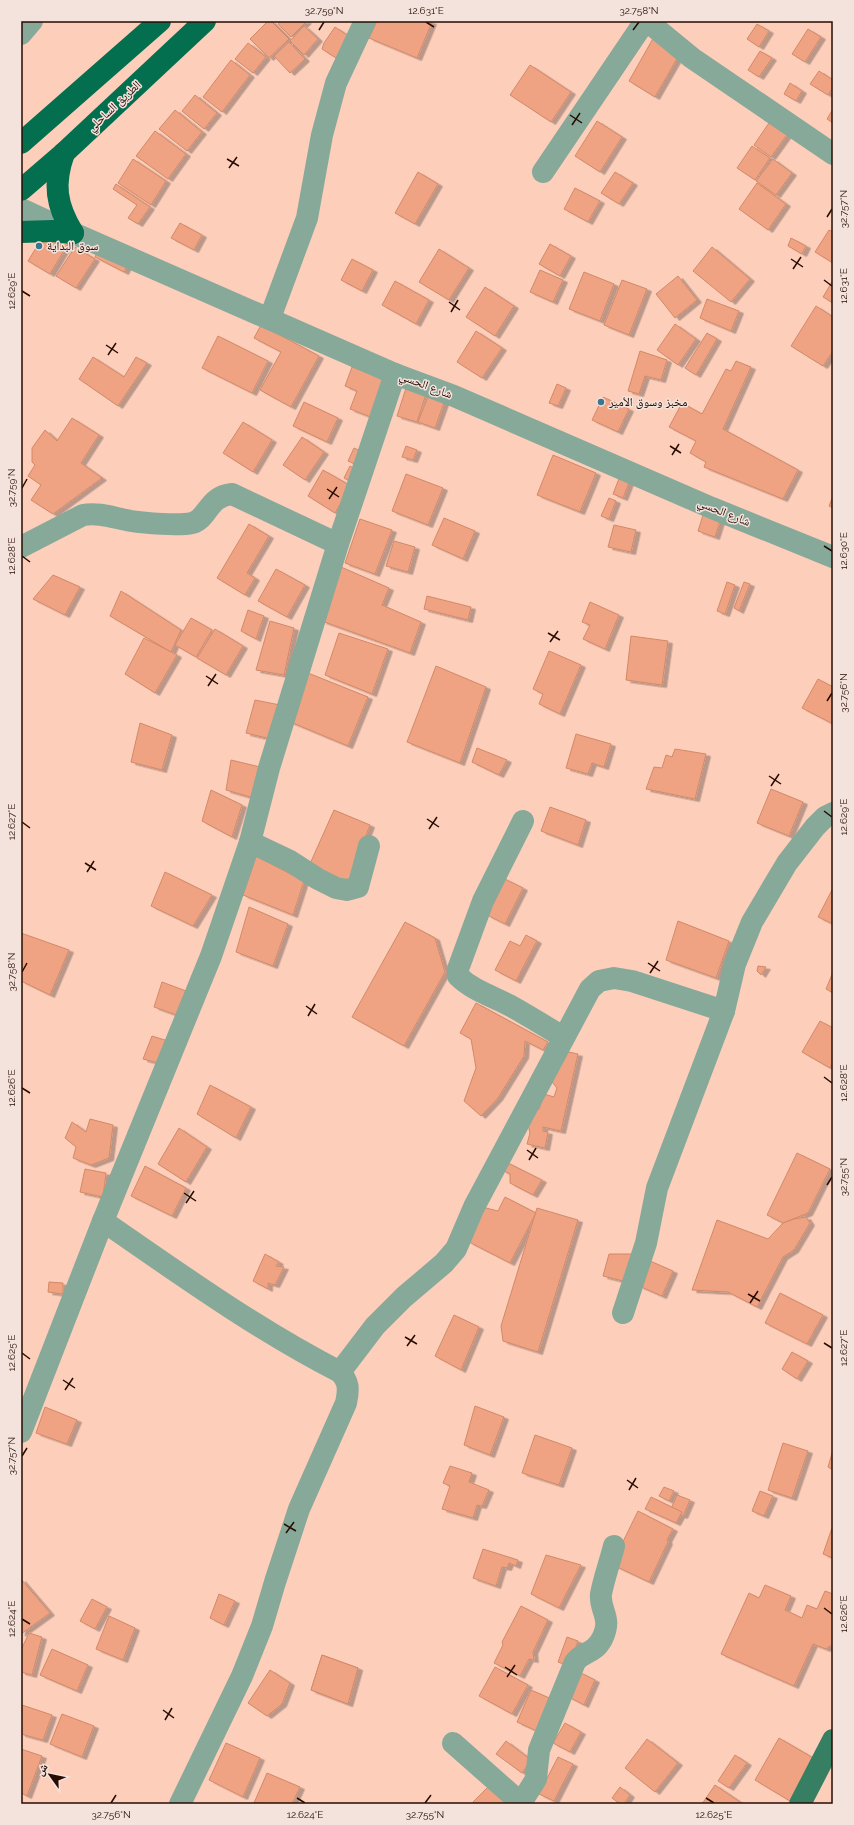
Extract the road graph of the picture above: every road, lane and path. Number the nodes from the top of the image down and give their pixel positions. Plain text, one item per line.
1 (160, 21) edge
2 (205, 21) edge
3 (365, 21) edge
4 (646, 21) edge
5 (21, 143) edge
6 (64, 154) junction
7 (833, 154) edge
8 (543, 172) dead end
9 (21, 190) edge
10 (21, 208) edge
11 (21, 232) edge
12 (72, 233) junction
13 (270, 318) junction
14 (395, 374) junction
15 (338, 544) junction
16 (21, 547) edge
17 (833, 557) edge
18 (833, 813) edge
19 (523, 821) dead end
20 (250, 842) junction
21 (369, 846) dead end
22 (724, 1011) junction
23 (563, 1036) junction
24 (103, 1221) junction
25 (623, 1313) dead end
26 (340, 1372) junction
27 (21, 1432) edge
28 (614, 1546) dead end
29 (833, 1740) edge
30 (453, 1743) dead end
31 (180, 1804) edge
32 (521, 1804) edge
33 (800, 1804) edge

1 - 5 highway
2 - 6 highway, الطريق الساحلي
3 - 13 street
4 - 7 street
4 - 8 street
6 - 9 highway, الطريق الساحلي
6 - 12 highway
10 - 12 street, شارع الحسي
11 - 12 highway
12 - 13 street, شارع الحسي
13 - 14 street, شارع الحسي
14 - 15 street
14 - 17 street, شارع الحسي
15 - 16 street
15 - 20 street
18 - 22 street
19 - 23 street
20 - 21 street
20 - 24 street
22 - 23 street
22 - 25 street
23 - 26 street
24 - 26 street
24 - 27 street
26 - 31 street
28 - 32 street
29 - 33 main road
30 - 32 street

